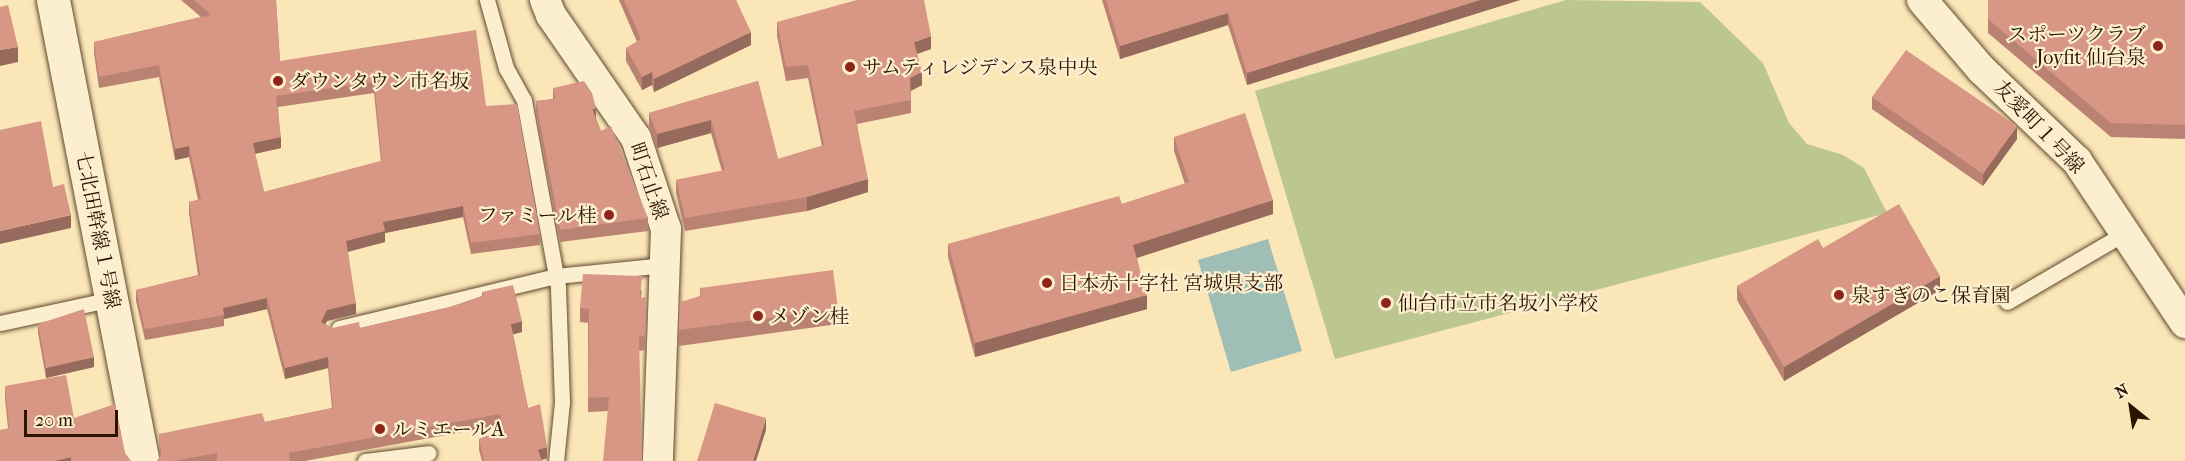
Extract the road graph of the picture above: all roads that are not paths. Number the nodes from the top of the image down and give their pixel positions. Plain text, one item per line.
1 (53, 0) edge
2 (487, 0) edge
3 (545, 0) edge
4 (1922, 0) edge
5 (2125, 233) junction
6 (664, 265) junction
7 (556, 276) junction
8 (112, 299) junction
9 (2007, 302) dead end
10 (0, 323) edge
11 (2185, 323) edge
12 (330, 330) edge
13 (429, 453) dead end
14 (143, 461) edge
15 (365, 461) edge
16 (556, 461) edge
17 (658, 461) edge

1 - 8 street, 七北田幹線１号線
2 - 7 lane
3 - 6 street, 町石止線
4 - 5 street, 友愛町１号線
5 - 9 lane
5 - 11 street, 友愛町１号線
6 - 7 lane
6 - 17 street, 町石止線
7 - 12 lane
7 - 16 lane
8 - 10 lane
8 - 14 street, 七北田幹線１号線
13 - 15 lane

